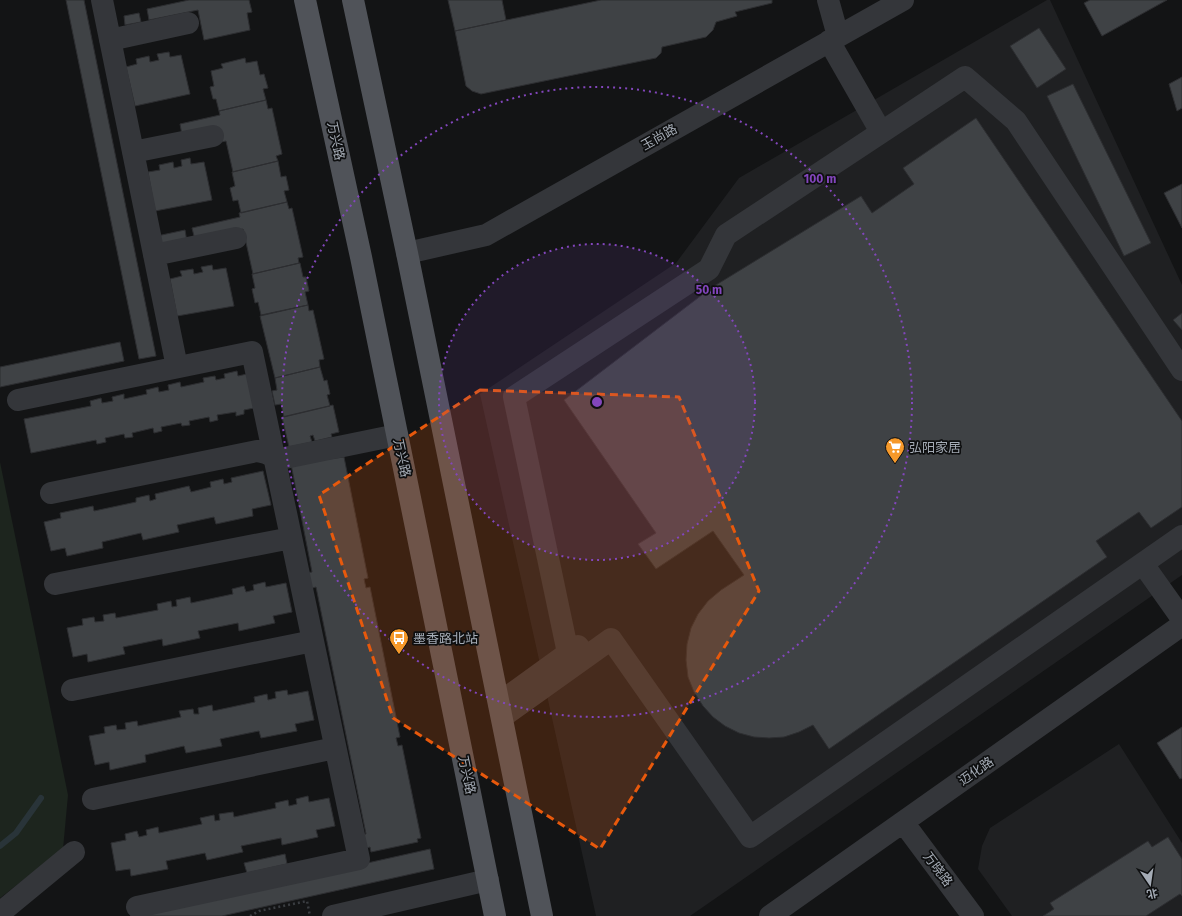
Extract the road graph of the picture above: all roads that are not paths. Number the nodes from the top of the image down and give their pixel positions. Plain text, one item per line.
1 (102, 0) edge
2 (305, 0) edge
3 (352, 0) edge
4 (828, 0) edge
5 (903, 0) edge
6 (188, 23) dead end
7 (833, 38) junction
8 (110, 40) junction
9 (881, 132) junction
10 (213, 136) dead end
11 (133, 152) junction
12 (236, 238) dead end
13 (407, 253) junction
14 (154, 255) junction
15 (177, 367) junction
16 (1182, 370) edge
17 (18, 400) dead end
18 (397, 435) junction
19 (275, 460) junction
20 (51, 493) dead end
21 (1182, 536) edge
22 (291, 538) junction
23 (1143, 564) junction
24 (55, 584) dead end
25 (1182, 619) edge
26 (1182, 625) edge
27 (313, 641) junction
28 (577, 655) junction
29 (72, 690) dead end
30 (500, 710) junction
31 (335, 748) junction
32 (93, 799) dead end
33 (903, 822) junction
34 (74, 852) dead end
35 (488, 880) junction
36 (137, 907) dead end
37 (373, 912) edge
38 (0, 913) edge
39 (333, 916) edge
40 (495, 916) edge
41 (542, 916) edge
42 (770, 916) edge
43 (973, 916) edge

1 - 8 street
2 - 18 main road, 万兴路
3 - 13 main road
4 - 7 street
5 - 7 street, 玉尚路
6 - 8 street
7 - 9 street
7 - 13 street, 玉尚路
8 - 11 street
9 - 16 street
9 - 28 street
10 - 11 street
11 - 14 street
12 - 14 street
13 - 30 main road
14 - 15 street
15 - 17 street
15 - 19 street
18 - 19 street
18 - 35 main road, 万兴路
19 - 20 street
19 - 22 street
21 - 23 street
22 - 24 street
22 - 27 street
23 - 25 street
23 - 28 street
26 - 33 street, 迈化路
27 - 29 street
27 - 31 street
28 - 30 street
30 - 41 main road
31 - 32 street
31 - 36 street
33 - 42 street, 迈化路
33 - 43 street, 万晓路
34 - 38 street
35 - 37 street
35 - 40 main road, 万兴路
37 - 39 street

